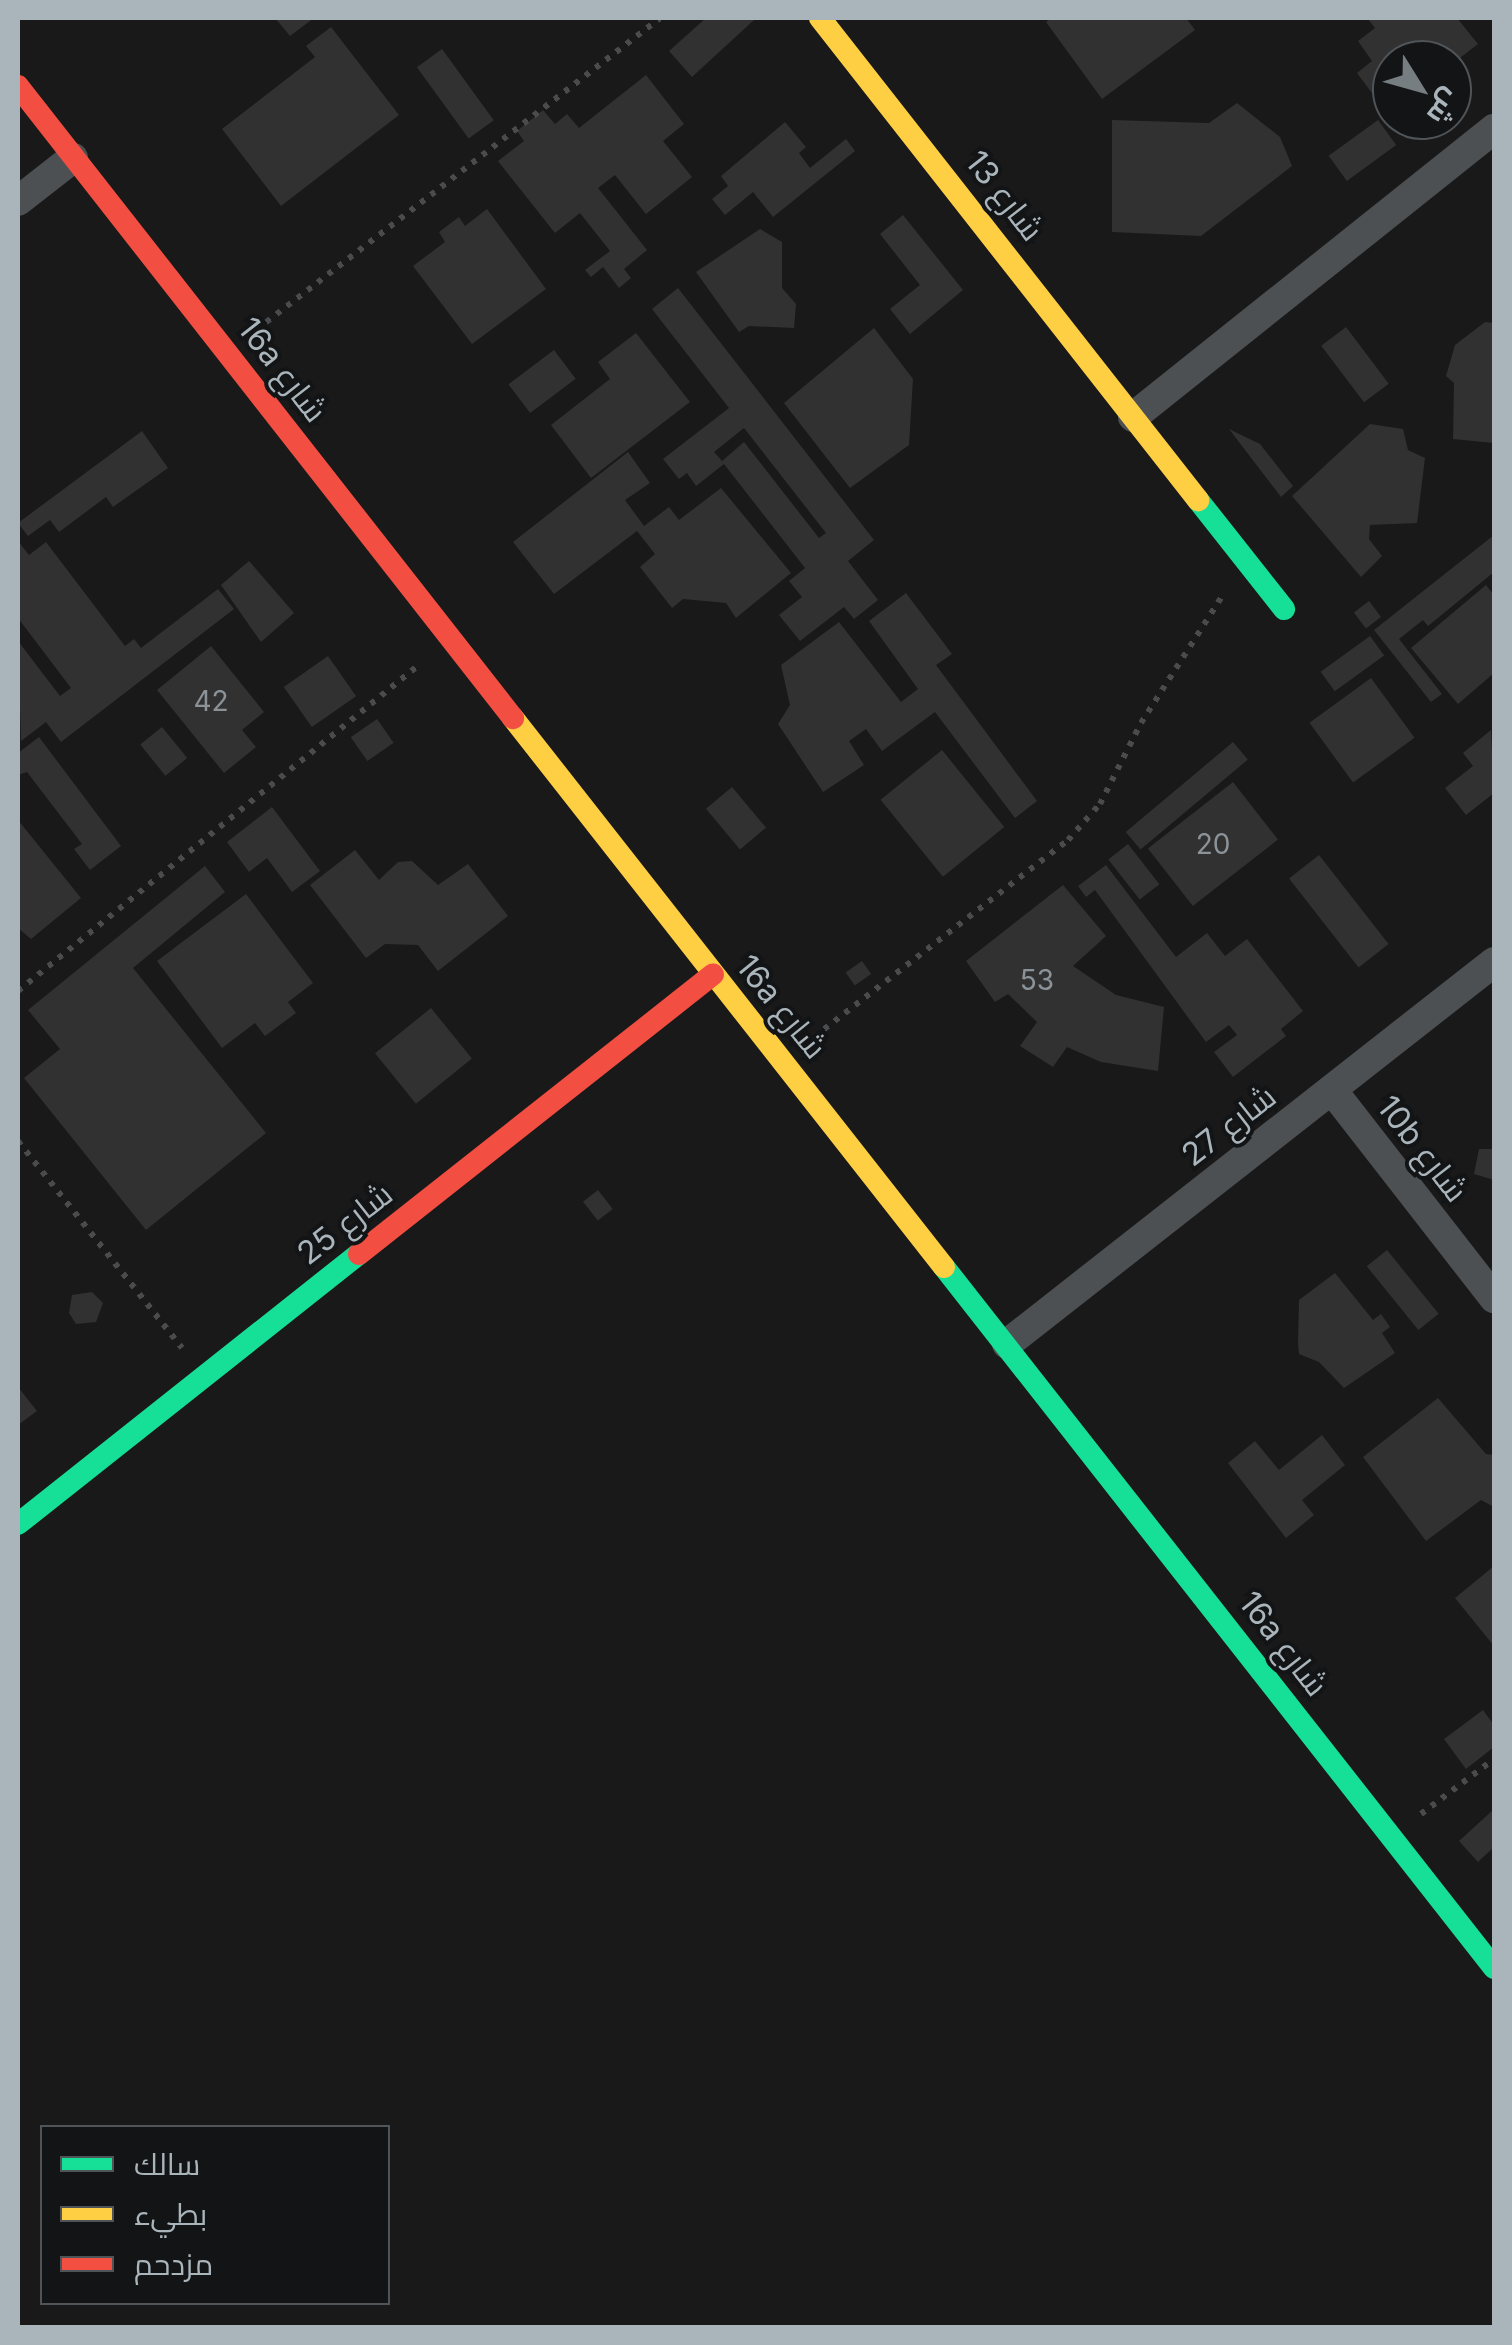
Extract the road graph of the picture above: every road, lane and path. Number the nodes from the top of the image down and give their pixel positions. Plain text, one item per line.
1 (660, 18) edge
2 (820, 18) edge
3 (18, 86) edge
4 (1494, 129) edge
5 (73, 158) junction
6 (18, 201) edge
7 (227, 352) junction
8 (1133, 417) junction
9 (1246, 561) junction
10 (1284, 608) dead end
11 (451, 640) junction
12 (1494, 962) edge
13 (713, 974) junction
14 (18, 991) edge
15 (783, 1061) junction
16 (1332, 1090) junction
17 (18, 1141) edge
18 (1494, 1298) edge
19 (1007, 1344) junction
20 (204, 1377) junction
21 (18, 1524) edge
22 (1494, 1760) edge
23 (1392, 1836) junction
24 (1494, 1968) edge

1 - 7 path
2 - 8 street, شارع 13
3 - 5 street, 16a شارع
4 - 8 street
5 - 6 street
5 - 7 street, 16a شارع
7 - 11 street, 16a شارع
8 - 9 street, شارع 13
9 - 10 street, شارع 13
9 - 15 path
11 - 13 street, 16a شارع
11 - 14 path
12 - 16 street, شارع 27
13 - 15 street, 16a شارع
13 - 20 street, شارع 25
15 - 19 street, 16a شارع
16 - 18 street, 10b شارع
16 - 19 street, شارع 27
17 - 20 path
19 - 23 street, 16a شارع
20 - 21 street, شارع 25
22 - 23 path
23 - 24 street, 16a شارع

